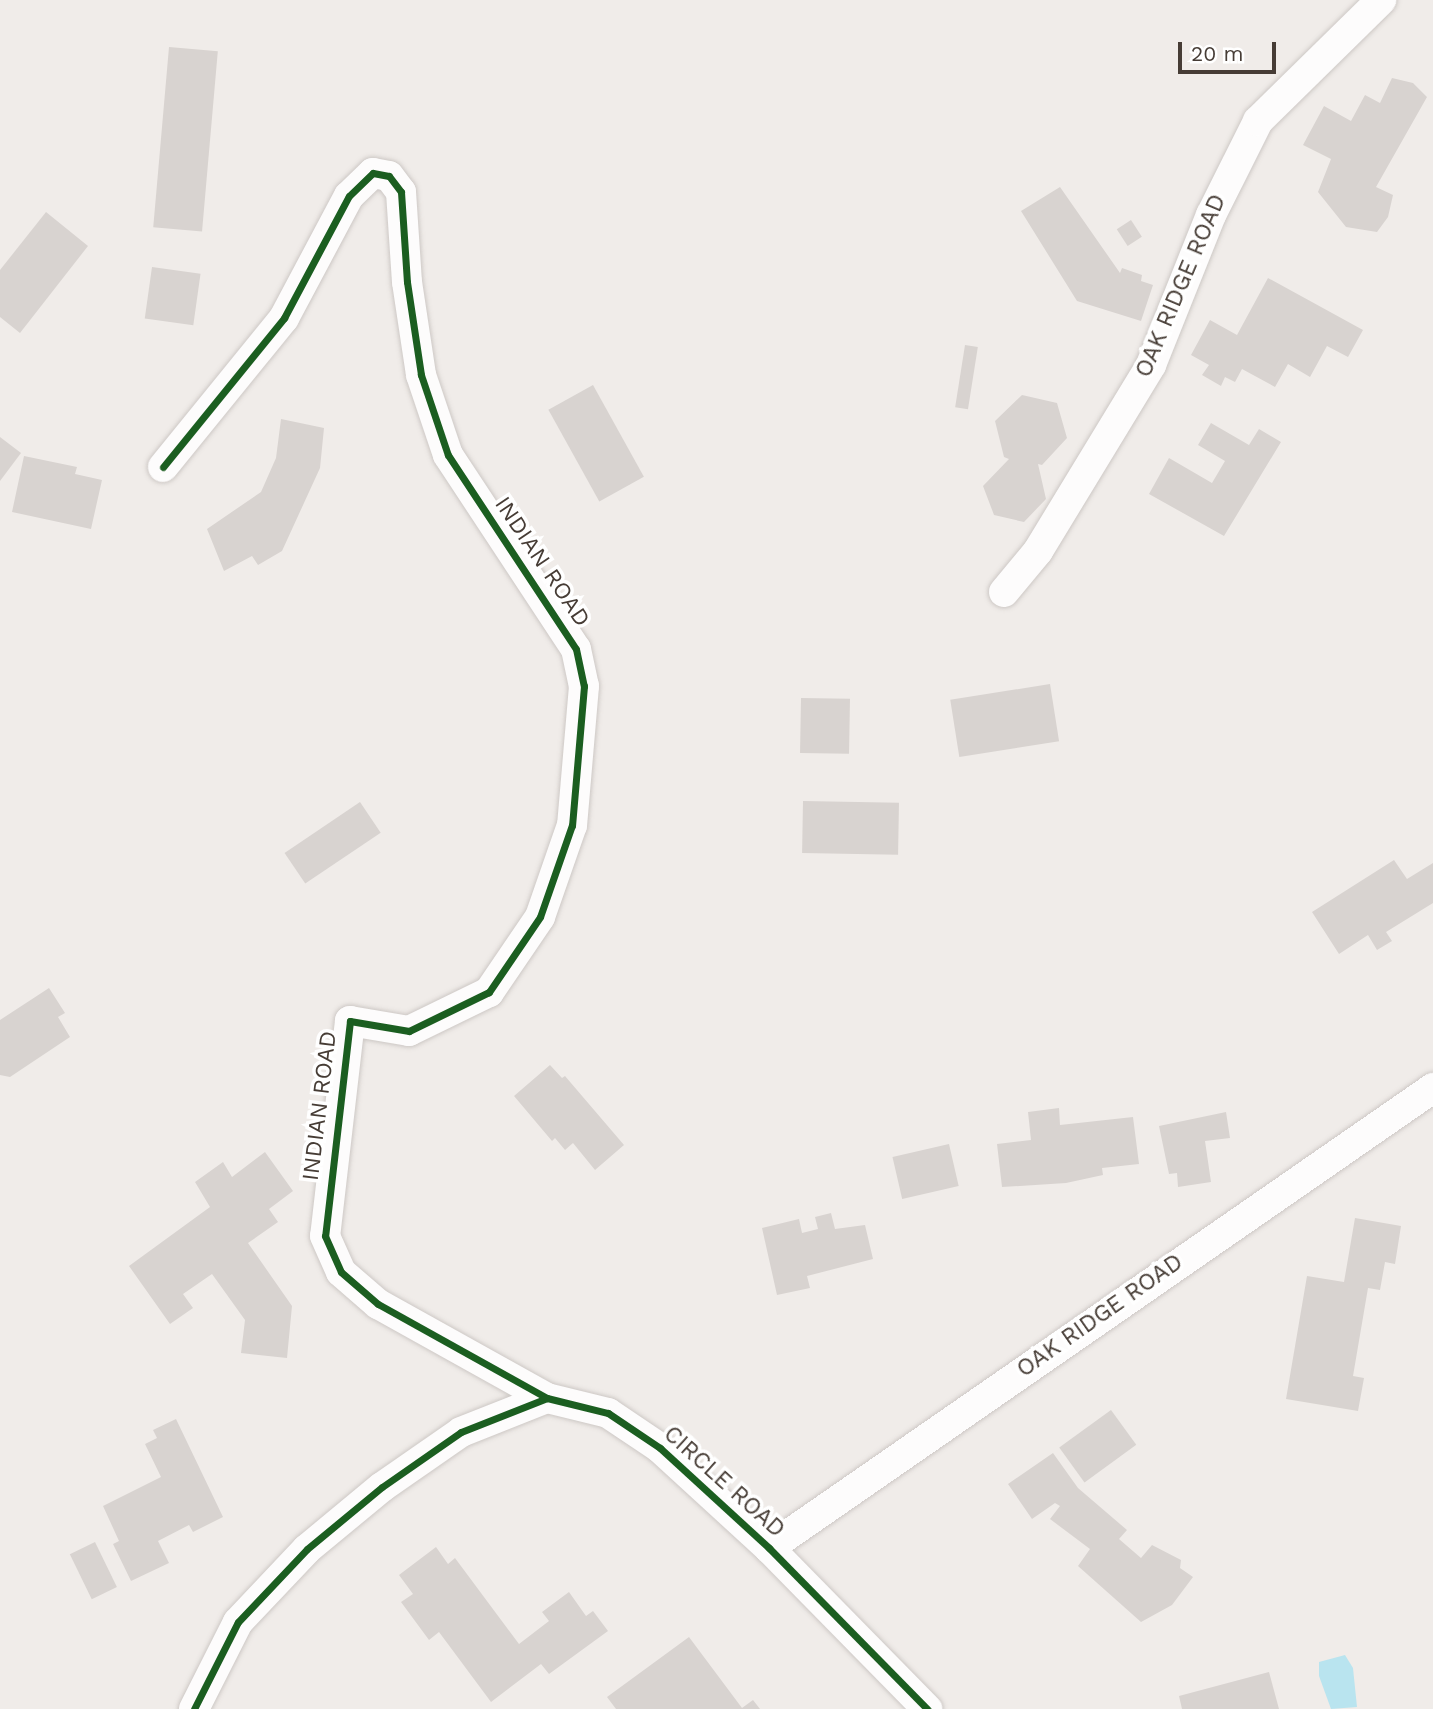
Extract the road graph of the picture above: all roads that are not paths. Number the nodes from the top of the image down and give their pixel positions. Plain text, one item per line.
1 (1381, 0) edge
2 (163, 467) dead end
3 (1004, 592) dead end
4 (1433, 1088) edge
5 (547, 1398) junction
6 (769, 1548) junction
7 (194, 1709) edge
8 (927, 1709) edge

1 - 3 street, OAK RIDGE ROAD
2 - 5 street, INDIAN ROAD
4 - 6 street, OAK RIDGE ROAD
5 - 6 street, CIRCLE ROAD
5 - 7 street
6 - 8 street, CIRCLE ROAD

